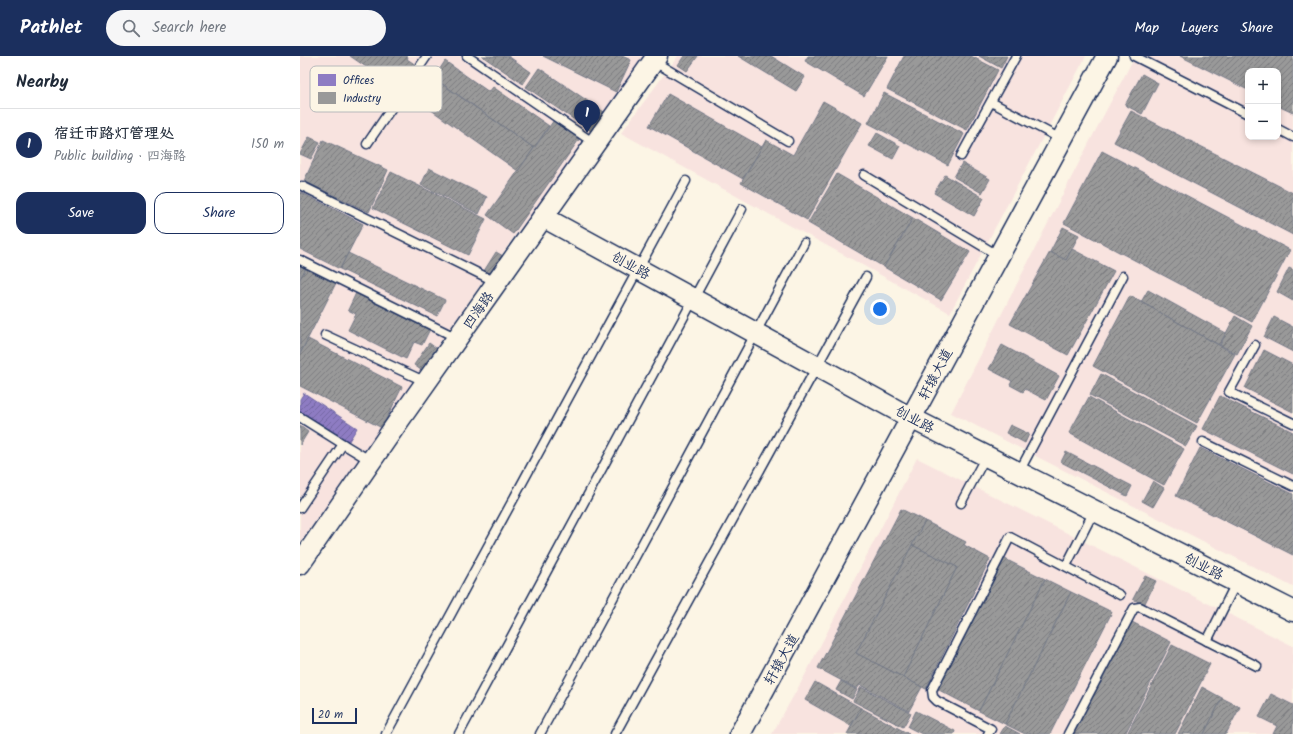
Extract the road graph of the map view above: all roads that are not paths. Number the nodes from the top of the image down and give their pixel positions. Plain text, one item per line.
1 (427, 56) edge
2 (467, 56) edge
3 (1016, 56) edge
4 (1107, 56) edge
5 (1134, 56) edge
6 (655, 59) edge
7 (420, 66) edge
8 (991, 102) junction
9 (389, 112) edge
10 (1245, 112) edge
11 (1281, 131) edge
12 (1293, 137) edge
13 (1062, 140) junction
14 (788, 141) dead end
15 (367, 144) dead end
16 (595, 144) junction
17 (961, 156) dead end
18 (864, 175) dead end
19 (686, 181) dead end
20 (302, 186) dead end
21 (742, 209) dead end
22 (543, 217) junction
23 (804, 243) dead end
24 (999, 256) junction
25 (300, 260) edge
26 (638, 269) junction
27 (1123, 276) dead end
28 (866, 277) dead end
29 (497, 282) junction
30 (693, 299) junction
31 (755, 333) junction
32 (325, 335) dead end
33 (458, 338) junction
34 (1255, 345) dead end
35 (817, 366) junction
36 (426, 383) junction
37 (300, 417) edge
38 (911, 418) junction
39 (1293, 423) edge
40 (1203, 442) dead end
41 (343, 444) junction
42 (986, 456) junction
43 (371, 462) junction
44 (1019, 472) junction
45 (1293, 486) edge
46 (961, 502) dead end
47 (300, 508) edge
48 (1095, 510) junction
49 (300, 564) edge
50 (1066, 566) junction
51 (1236, 582) junction
52 (1120, 595) dead end
53 (1293, 611) edge
54 (1207, 641) junction
55 (1257, 666) dead end
56 (744, 731) edge
57 (386, 734) edge
58 (459, 734) edge
59 (540, 734) edge
60 (615, 734) edge
61 (988, 734) edge
62 (1068, 734) edge

1 - 7 lane
2 - 16 lane
3 - 8 lane
4 - 13 street, 轩辕大道
5 - 10 lane
6 - 14 lane
6 - 16 street, 四海路
8 - 13 lane
8 - 17 lane
9 - 15 lane
11 - 12 lane
13 - 24 street, 轩辕大道
16 - 22 street, 四海路
18 - 24 lane
19 - 26 lane
20 - 29 lane
21 - 30 lane
22 - 26 street, 创业路
22 - 29 street, 四海路
23 - 31 lane
24 - 38 street, 轩辕大道
25 - 33 lane
26 - 30 street, 创业路
26 - 57 lane
27 - 44 lane
28 - 35 lane
29 - 33 street, 四海路
30 - 31 street, 创业路
30 - 58 lane
31 - 35 street, 创业路
31 - 59 lane
32 - 36 lane
33 - 36 street, 四海路
34 - 39 lane
35 - 38 street, 创业路
35 - 60 lane
36 - 43 street, 四海路
37 - 41 lane
38 - 42 street, 创业路
38 - 56 street, 轩辕大道
40 - 45 lane
41 - 43 lane
41 - 47 lane
42 - 44 street, 创业路
42 - 46 lane
43 - 49 street, 四海路
44 - 48 street, 创业路
48 - 50 lane
48 - 51 street, 创业路
50 - 52 lane
50 - 61 lane
51 - 53 street, 创业路
51 - 54 lane
54 - 55 lane
54 - 62 lane

